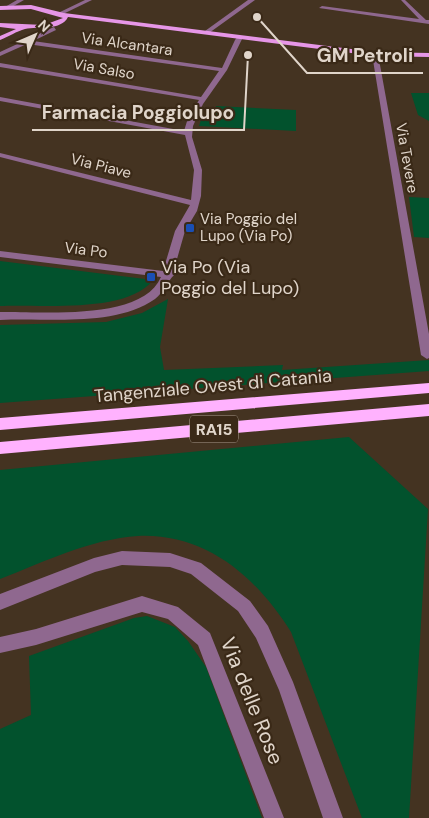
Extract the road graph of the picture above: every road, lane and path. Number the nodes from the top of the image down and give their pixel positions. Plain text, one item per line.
1 (21, 0) edge
2 (89, 0) edge
3 (252, 0) edge
4 (402, 2) dead end
5 (0, 7) edge
6 (8, 7) junction
7 (322, 8) dead end
8 (63, 16) junction
9 (427, 21) edge
10 (0, 25) edge
11 (24, 28) junction
12 (54, 29) dead end
13 (207, 32) junction
14 (240, 37) junction
15 (0, 38) edge
16 (26, 42) junction
17 (0, 54) edge
18 (375, 54) junction
19 (429, 55) edge
20 (0, 65) edge
21 (224, 70) junction
22 (0, 99) edge
23 (203, 100) junction
24 (189, 134) junction
25 (0, 156) edge
26 (195, 204) junction
27 (0, 254) edge
28 (169, 275) junction
29 (0, 316) edge
30 (427, 355) dead end
31 (429, 388) edge
32 (429, 410) edge
33 (0, 424) edge
34 (0, 448) edge
35 (0, 602) edge
36 (0, 645) edge
37 (274, 818) edge
38 (333, 818) edge

1 - 6 street
2 - 8 street
3 - 13 street
4 - 9 street
5 - 6 main road
6 - 8 main road
7 - 9 street
8 - 11 main road
8 - 13 main road
10 - 11 main road
11 - 15 main road
12 - 16 street
13 - 14 main road
14 - 18 main road
14 - 21 street
16 - 17 street
16 - 21 street, Via Alcantara
18 - 19 main road
18 - 30 street, Via Tevere
20 - 23 street, Via Salso
21 - 23 street
22 - 24 street
23 - 24 street
24 - 26 street
25 - 26 street, Via Piave
26 - 28 street
27 - 28 street, Via Po
28 - 29 street
31 - 33 highway, Tangenziale Ovest di Catania / RA15
32 - 34 highway, RA15
35 - 38 street
36 - 37 street, Via delle Rose

